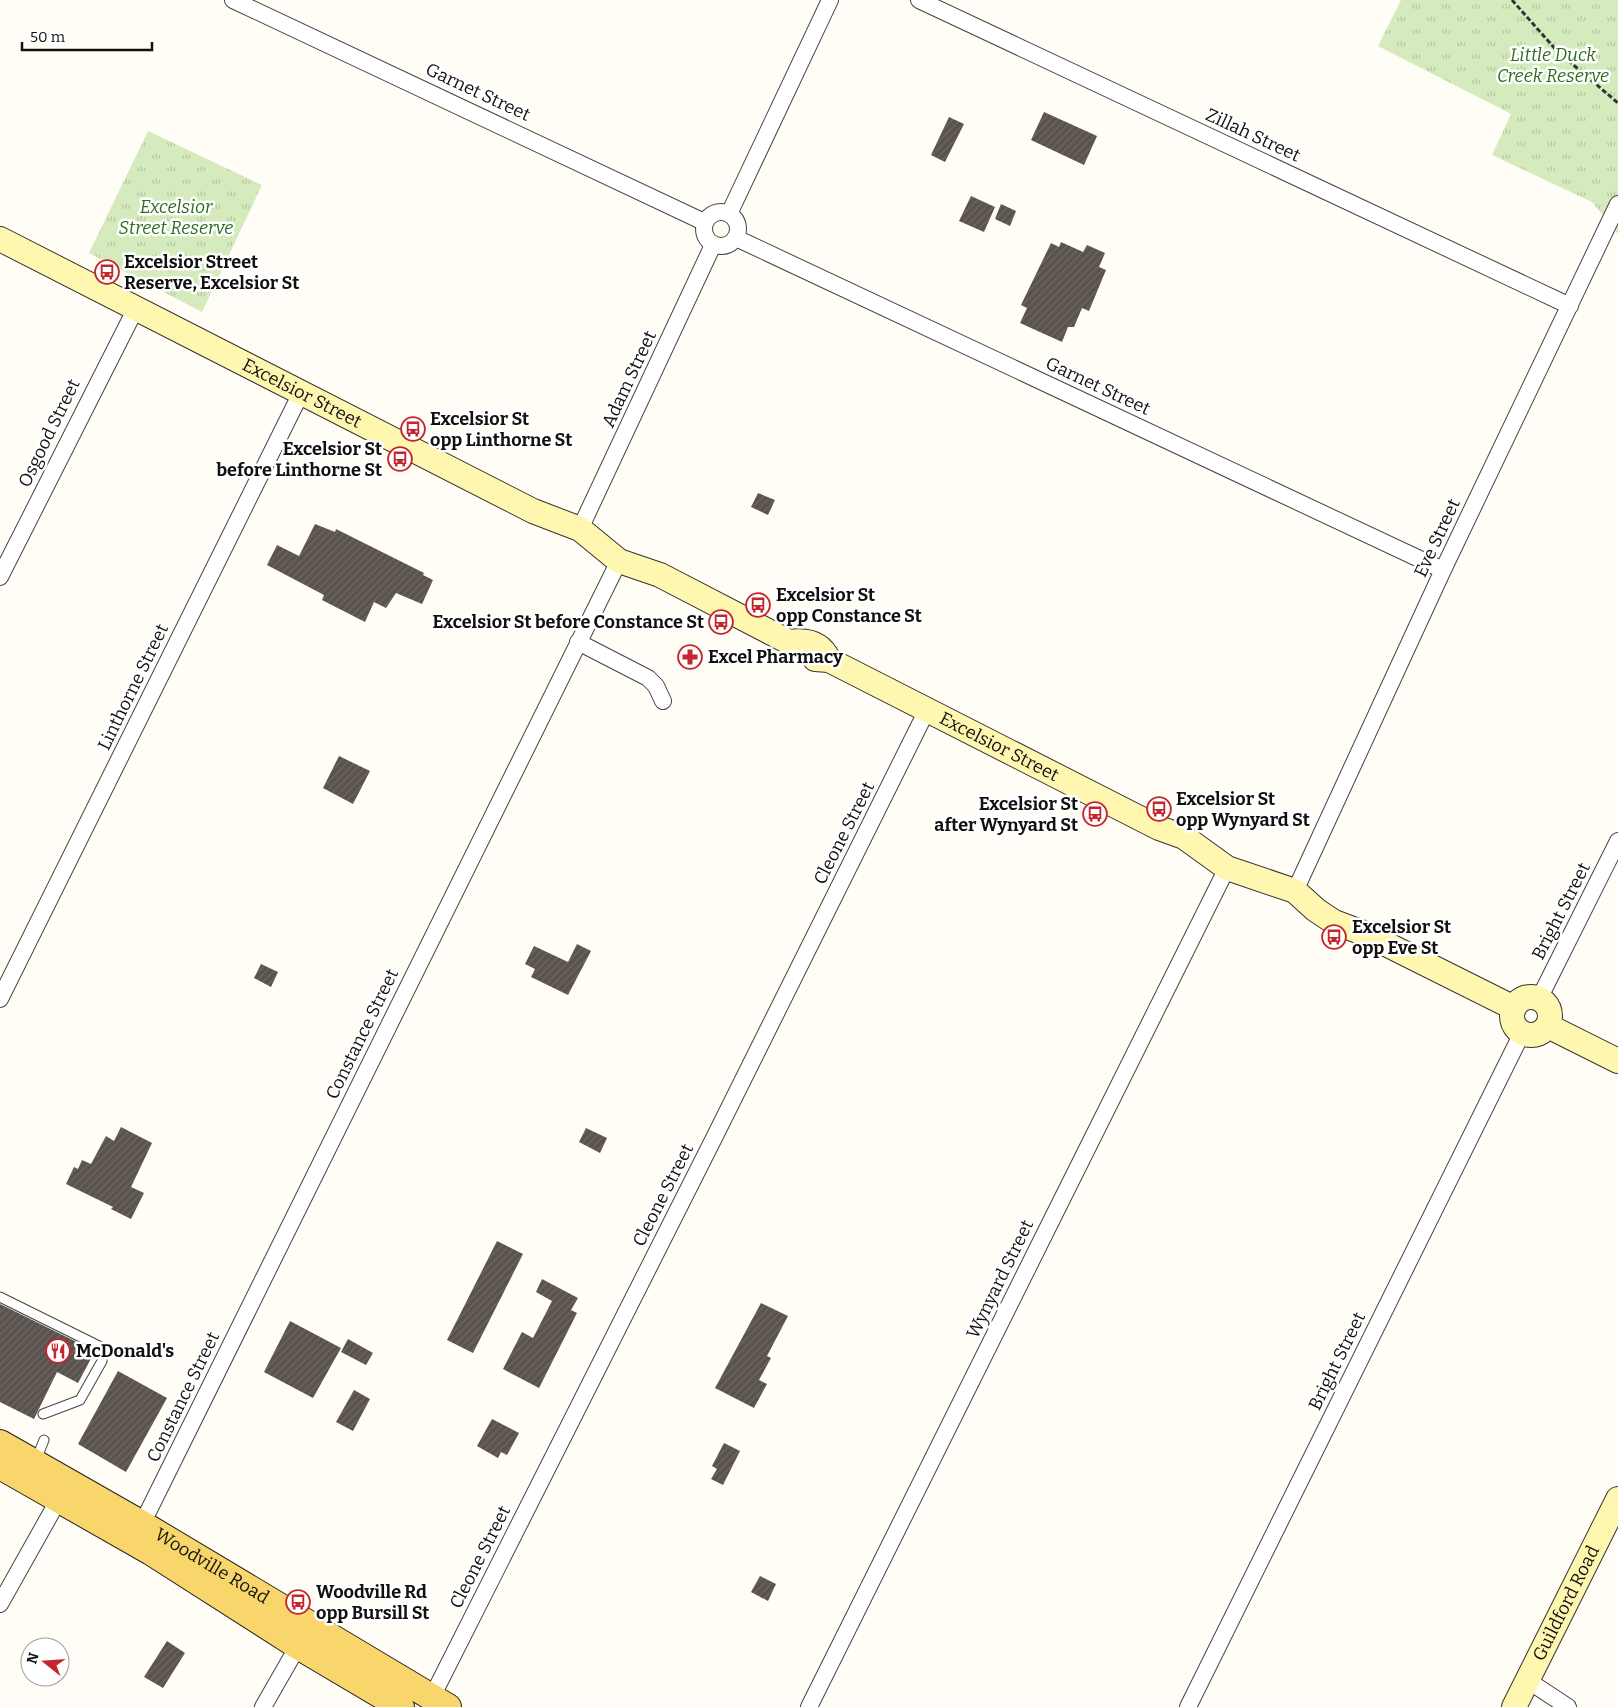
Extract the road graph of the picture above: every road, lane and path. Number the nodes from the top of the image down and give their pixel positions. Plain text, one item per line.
1 (233, 0) edge
2 (830, 0) edge
3 (919, 0) edge
4 (1512, 0) edge
5 (1618, 103) edge
6 (1618, 204) edge
7 (729, 214) junction
8 (704, 222) junction
9 (736, 238) junction
10 (0, 239) edge
11 (713, 246) junction
12 (1570, 306) junction
13 (136, 308) junction
14 (301, 393) junction
15 (580, 528) junction
16 (618, 561) junction
17 (1443, 570) junction
18 (0, 577) edge
19 (578, 642) junction
20 (664, 701) dead end
21 (927, 710) junction
22 (1618, 841) edge
23 (1227, 868) junction
24 (1295, 891) junction
25 (0, 999) edge
26 (1539, 999) junction
27 (1514, 1008) junction
28 (1548, 1026) junction
29 (1522, 1034) junction
30 (1618, 1061) edge
31 (0, 1297) edge
32 (43, 1414) dead end
33 (0, 1444) edge
34 (0, 1466) edge
35 (59, 1499) junction
36 (1618, 1499) edge
37 (142, 1524) junction
38 (0, 1604) edge
39 (298, 1646) junction
40 (1527, 1680) junction
41 (440, 1702) edge
42 (263, 1707) edge
43 (401, 1707) edge
44 (809, 1707) edge
45 (1188, 1707) edge
46 (1514, 1707) edge
47 (1568, 1707) edge

1 - 8 street, Garnet Street
2 - 7 street
3 - 12 street, Zillah Street
4 - 5 path
6 - 12 street, Eve Street
7 - 8 street
7 - 9 street
8 - 11 street
9 - 11 street
9 - 17 street, Garnet Street
10 - 13 street, Excelsior Street
11 - 15 street, Adam Street
12 - 17 street, Eve Street
13 - 14 street, Excelsior Street
13 - 18 street, Osgood Street
14 - 15 street, Excelsior Street
14 - 25 street, Linthorne Street
15 - 16 street, Excelsior Street
16 - 19 street, Constance Street
16 - 21 street, Excelsior Street
17 - 24 street, Eve Street
19 - 20 street
19 - 37 street, Constance Street
21 - 23 street, Excelsior Street
21 - 41 street, Cleone Street
22 - 26 street, Bright Street
23 - 24 street, Excelsior Street
23 - 44 street, Wynyard Street
24 - 27 street, Excelsior Street
26 - 27 street
26 - 28 street
27 - 29 street
28 - 29 street
28 - 30 street
29 - 45 street, Bright Street
31 - 32 lane
33 - 37 main road, Woodville Road
34 - 35 main road, Woodville Road
35 - 38 street
35 - 39 main road, Woodville Road
36 - 40 street, Guildford Road
37 - 41 main road, Woodville Road
39 - 42 street
39 - 43 main road, Woodville Road
40 - 46 street, Guildford Road
40 - 47 street

